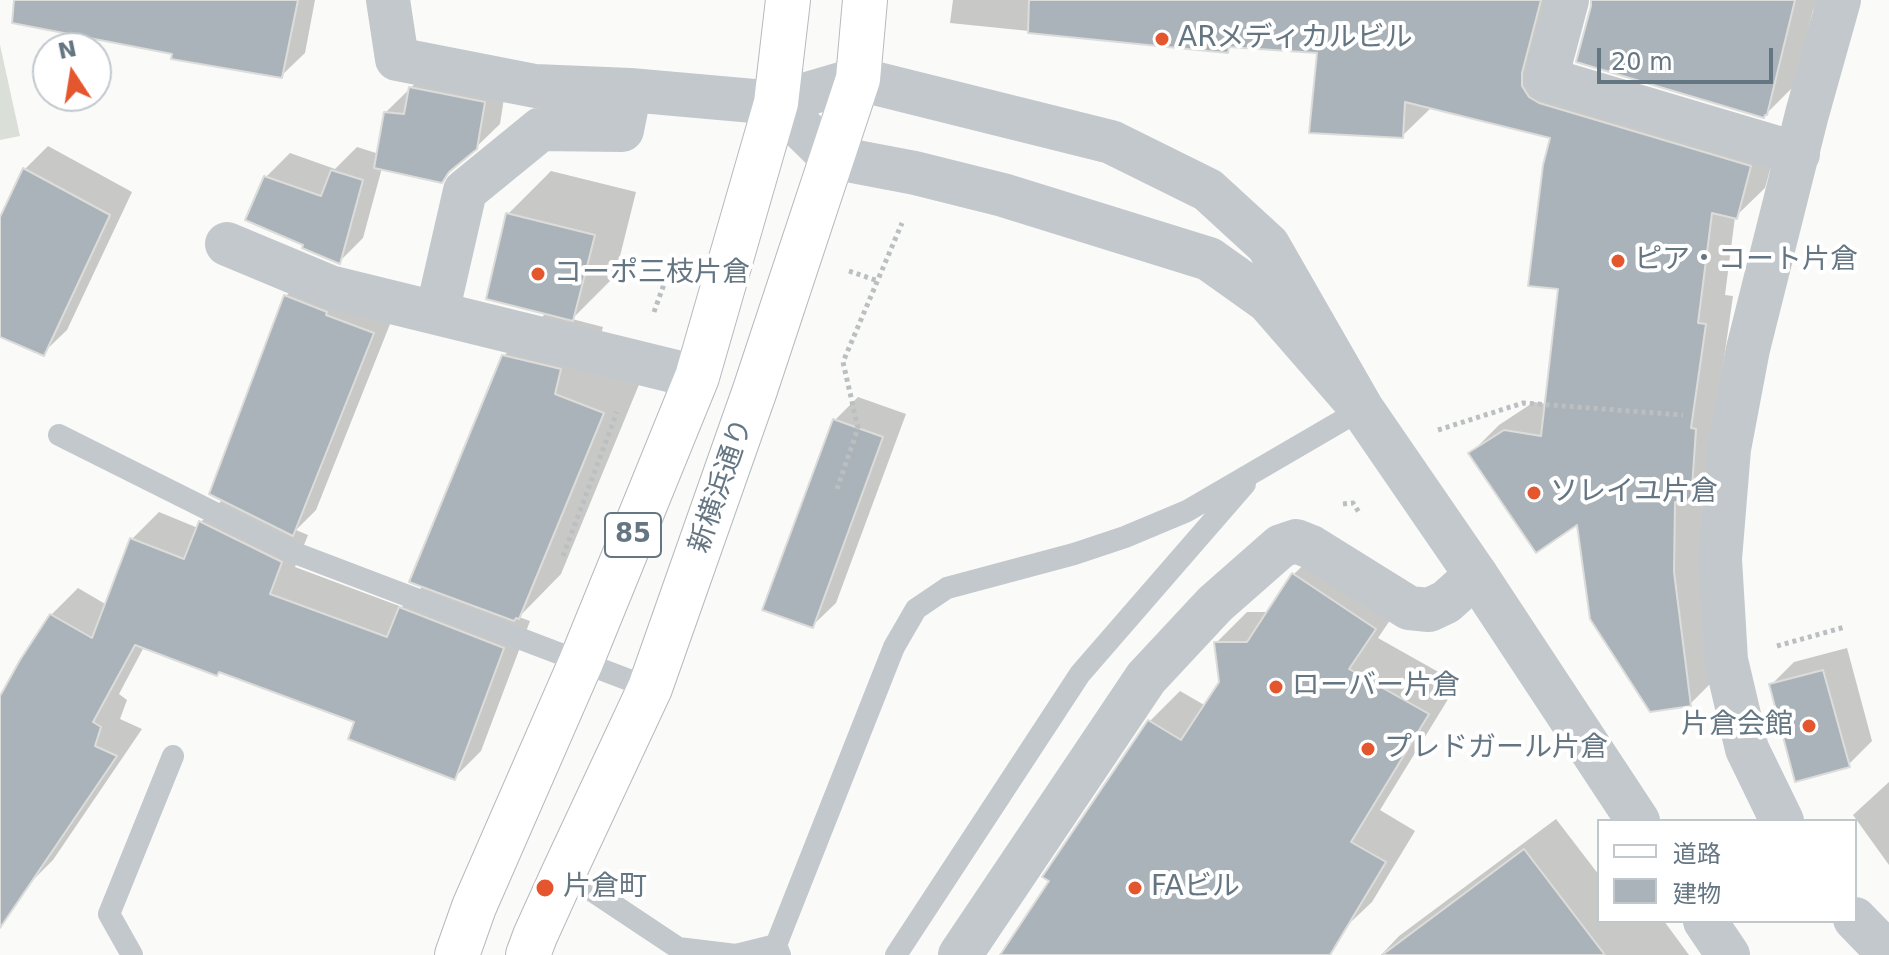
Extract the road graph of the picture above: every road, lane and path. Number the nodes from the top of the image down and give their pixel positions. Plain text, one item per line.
1 (388, 0) edge
2 (788, 0) edge
3 (865, 0) edge
4 (1567, 0) edge
5 (1839, 0) edge
6 (858, 79) junction
7 (630, 90) junction
8 (776, 103) junction
9 (1798, 154) junction
10 (831, 157) junction
11 (903, 221) dead end
12 (227, 244) dead end
13 (671, 264) dead end
14 (841, 269) dead end
15 (878, 281) junction
16 (437, 313) junction
17 (636, 362) junction
18 (697, 377) junction
19 (1362, 409) junction
20 (1735, 418) junction
21 (59, 435) dead end
22 (1387, 447) junction
23 (1256, 471) junction
24 (837, 489) dead end
25 (562, 560) dead end
26 (1476, 575) junction
27 (1845, 627) dead end
28 (1726, 660) junction
29 (581, 662) junction
30 (650, 688) junction
31 (173, 756) dead end
32 (1637, 819) edge
33 (1781, 819) edge
34 (564, 872) junction
35 (1857, 921) edge
36 (1706, 923) edge
37 (778, 950) edge
38 (1889, 954) edge
39 (132, 955) edge
40 (457, 955) edge
41 (528, 955) edge
42 (896, 955) edge
43 (960, 955) edge
44 (1728, 955) edge

1 - 7 street
2 - 8 main road, 85
3 - 6 main road, 新横浜通り / 85
4 - 9 street
5 - 9 street
6 - 8 street
6 - 10 main road, 新横浜通り / 85
6 - 19 street
7 - 8 street
7 - 16 street
8 - 10 street
8 - 18 main road, 85
9 - 20 street
10 - 19 street
10 - 30 main road, 新横浜通り / 85
11 - 15 path
12 - 16 street
13 - 17 path
14 - 15 path
15 - 24 path
16 - 17 street
17 - 18 street
17 - 25 path
18 - 29 main road, 85
19 - 22 street
19 - 23 lane
20 - 22 path
20 - 28 street
21 - 29 lane
22 - 26 street
23 - 37 lane
23 - 42 lane
26 - 32 street
26 - 43 street
27 - 28 path
28 - 33 street
29 - 30 lane
29 - 40 main road, 85
30 - 34 main road, 新横浜通り / 85
31 - 39 lane
34 - 37 lane
34 - 41 main road, 新横浜通り / 85
35 - 38 street
36 - 44 street

